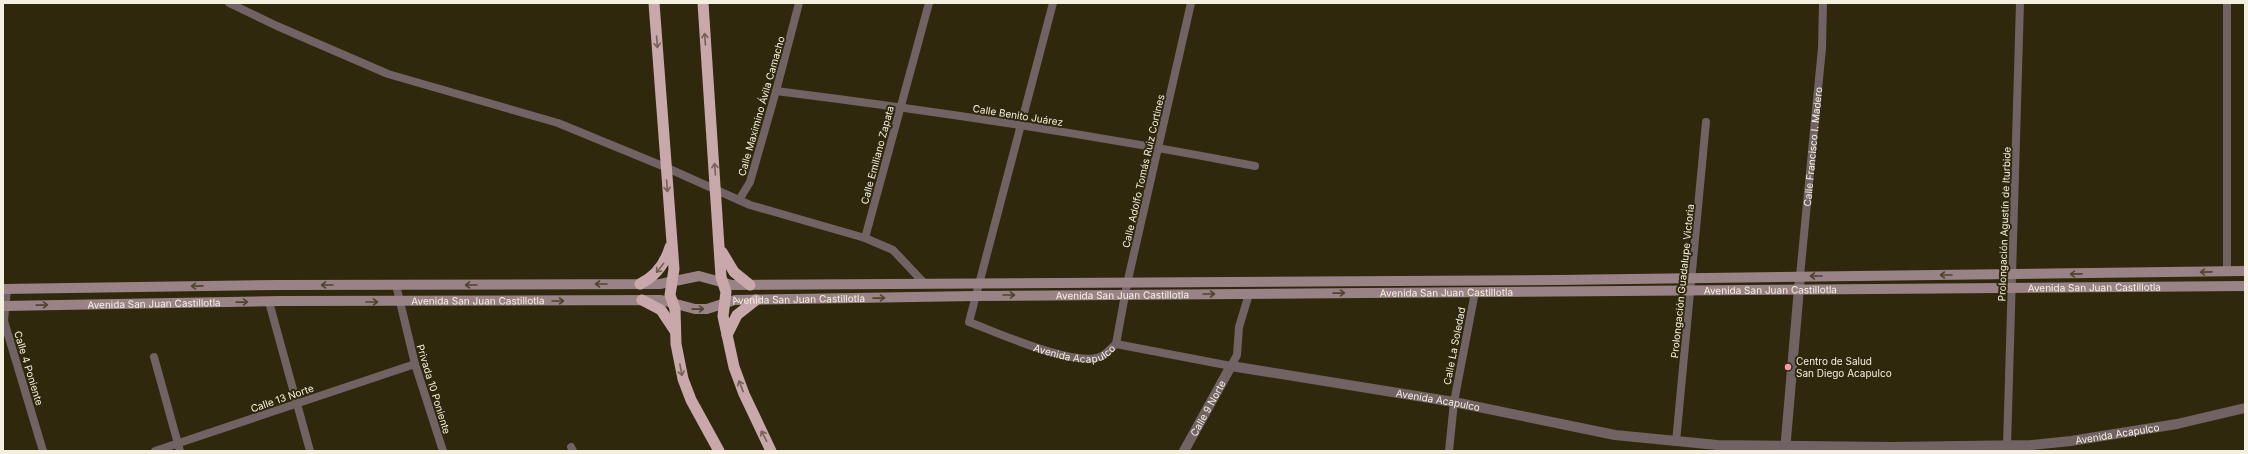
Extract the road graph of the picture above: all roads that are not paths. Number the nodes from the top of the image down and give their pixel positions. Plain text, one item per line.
1 (229, 3) edge
2 (654, 3) edge
3 (703, 3) edge
4 (799, 3) edge
5 (929, 3) edge
6 (1053, 3) edge
7 (1190, 3) edge
8 (1823, 3) edge
9 (2020, 3) edge
10 (2227, 3) edge
11 (776, 92) junction
12 (900, 107) junction
13 (1706, 122) dead end
14 (1021, 126) junction
15 (1158, 147) junction
16 (1255, 166) dead end
17 (665, 167) junction
18 (716, 190) junction
19 (739, 200) junction
20 (719, 236) junction
21 (866, 238) junction
22 (671, 245) junction
23 (2227, 271) junction
24 (2245, 271) edge
25 (2013, 275) junction
26 (1800, 276) junction
27 (1692, 278) junction
28 (673, 282) junction
29 (978, 283) junction
30 (640, 284) junction
31 (722, 284) junction
32 (925, 284) junction
33 (1127, 284) junction
34 (396, 285) junction
35 (750, 285) junction
36 (2245, 286) edge
37 (2013, 287) junction
38 (5, 289) edge
39 (1799, 290) junction
40 (1690, 291) junction
41 (1475, 292) junction
42 (1249, 294) junction
43 (1125, 295) junction
44 (975, 296) junction
45 (642, 300) junction
46 (756, 300) junction
47 (269, 302) junction
48 (401, 302) junction
49 (673, 302) junction
50 (723, 302) junction
51 (4, 306) edge
52 (675, 331) junction
53 (726, 335) junction
54 (1116, 344) junction
55 (154, 357) dead end
56 (415, 364) junction
57 (1231, 366) junction
58 (1454, 402) junction
59 (296, 404) junction
60 (2245, 408) edge
61 (1676, 442) junction
62 (2007, 446) junction
63 (2048, 447) edge
64 (179, 448) edge
65 (1716, 448) edge
66 (1785, 449) edge
67 (1891, 449) edge
68 (43, 451) edge
69 (155, 451) edge
70 (310, 451) edge
71 (443, 451) edge
72 (719, 451) edge
73 (771, 451) edge
74 (1184, 451) edge
75 (1449, 451) edge

1 - 17 street
2 -> 17 highway
18 -> 3 highway
4 - 11 street, Calle Maximino Ávila Camacho
5 - 12 street, Calle Emiliano Zapata
6 - 14 street, Avenida Acapulco
7 - 15 street, Calle Adolfo Tomás Ruiz Cortines
8 - 26 street, Calle Francisco I. Madero
9 - 25 street, Prolongación Agustín de Iturbide
10 - 23 street
11 - 12 street, Calle Benito Juárez
11 - 19 street, Calle Maximino Ávila Camacho
12 - 14 street, Calle Benito Juárez
12 - 21 street, Calle Emiliano Zapata
13 - 27 street, Prolongación Guadalupe Victoria
14 - 15 street, Calle Benito Juárez
14 - 29 street, Avenida Acapulco
15 - 16 street, Calle Benito Juárez
15 - 33 street, Calle Adolfo Tomás Ruiz Cortines
17 - 18 street
17 -> 22 highway
18 - 19 street
18 - 20 highway
19 - 21 street
20 - 31 highway
20 - 35 highway
21 - 32 street
22 - 28 highway
22 -> 30 highway
23 - 24 main road, Avenida San Juan Castillotla
23 -> 25 main road, Avenida San Juan Castillotla
25 -> 26 main road, Avenida San Juan Castillotla
25 - 37 street, Prolongación Agustín de Iturbide
26 - 27 main road, Avenida San Juan Castillotla
26 - 39 street, Calle Francisco I. Madero
27 - 33 main road, Avenida San Juan Castillotla
27 - 40 street, Prolongación Guadalupe Victoria
28 - 30 main road, Avenida San Juan Castillotla
28 - 31 main road, Avenida San Juan Castillotla
28 - 49 highway
29 - 32 main road, Avenida San Juan Castillotla
29 - 33 main road, Avenida San Juan Castillotla
29 - 44 street, Avenida Acapulco
30 -> 34 main road, Avenida San Juan Castillotla
31 - 35 main road, Avenida San Juan Castillotla
31 - 50 highway
32 - 35 main road, Avenida San Juan Castillotla
33 - 43 street, Calle Adolfo Tomás Ruiz Cortines
34 -> 38 main road, Avenida San Juan Castillotla
34 - 48 street, Privada 10 Poniente
36 - 37 main road, Avenida San Juan Castillotla
37 - 39 main road, Avenida San Juan Castillotla
37 - 62 street, Prolongación Agustín de Iturbide
38 - 51 street, Calle 4 Poniente
39 - 40 main road, Avenida San Juan Castillotla
39 - 66 street, Calle Francisco I. Madero
40 - 41 main road, Avenida San Juan Castillotla
40 - 61 street, Prolongación Guadalupe Victoria
42 -> 41 main road, Avenida San Juan Castillotla
41 - 58 street, Calle La Soledad
43 -> 42 main road, Avenida San Juan Castillotla
42 - 57 street
44 -> 43 main road, Avenida San Juan Castillotla
43 - 54 street, Calle Adolfo Tomás Ruiz Cortines
46 -> 44 main road, Avenida San Juan Castillotla
44 - 54 street, Avenida Acapulco
48 -> 45 main road, Avenida San Juan Castillotla
45 - 49 main road, Avenida San Juan Castillotla
45 - 52 highway
46 - 50 main road, Avenida San Juan Castillotla
46 - 53 highway
47 -> 48 main road, Avenida San Juan Castillotla
51 -> 47 main road, Avenida San Juan Castillotla
47 - 59 street
48 - 56 street, Privada 10 Poniente
49 -> 50 main road, Avenida San Juan Castillotla
49 - 52 highway
50 - 53 highway
51 - 68 street, Calle 4 Poniente
52 -> 72 highway
73 -> 53 highway
54 - 57 street, Avenida Acapulco
55 - 64 street
56 - 59 street, Calle 13 Norte
56 - 71 street, Privada 10 Poniente
57 - 58 street, Avenida Acapulco
57 - 74 street, Calle 9 Norte
58 - 61 street, Avenida Acapulco
58 - 75 street, Calle La Soledad
59 - 64 street, Calle 13 Norte
59 - 70 street
60 - 63 street, Avenida Acapulco
61 - 65 street, Avenida Acapulco
62 - 63 street, Avenida Acapulco
62 - 67 street, Avenida Acapulco
64 - 69 street, Calle 13 Norte
65 - 66 street, Avenida Acapulco
66 - 67 street, Avenida Acapulco

